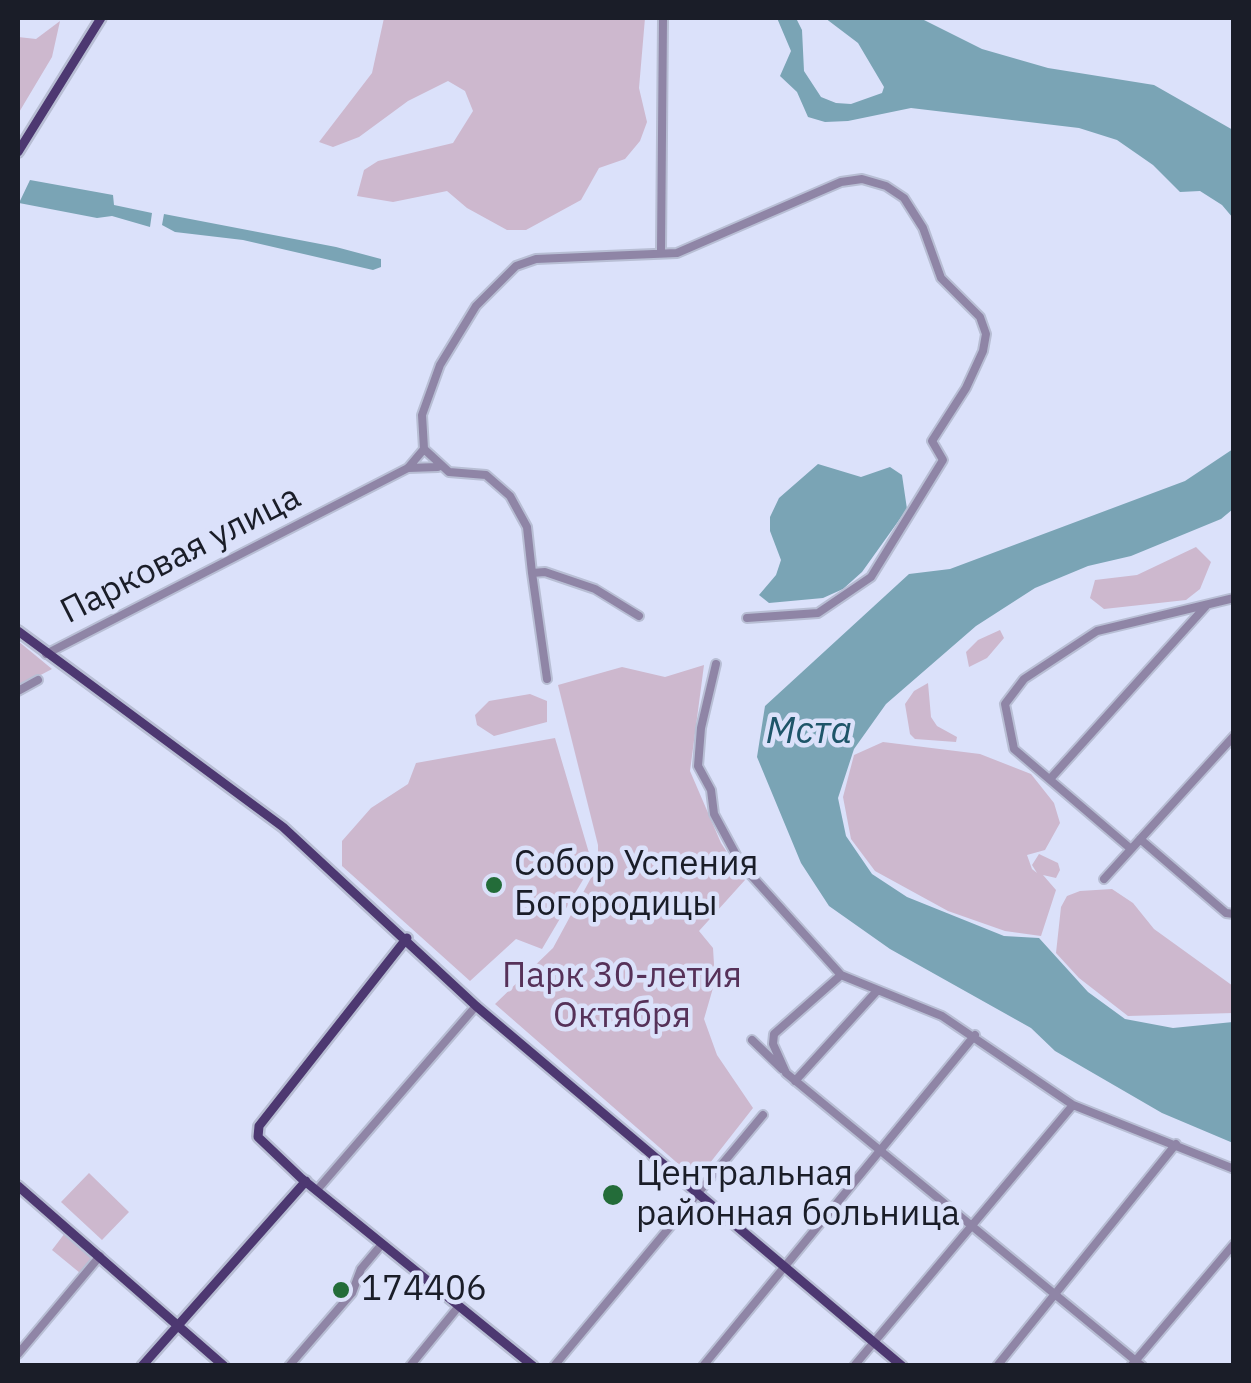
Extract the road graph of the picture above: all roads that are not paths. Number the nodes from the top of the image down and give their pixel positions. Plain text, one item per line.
1 (101, 18) edge
2 (663, 18) edge
3 (18, 152) edge
4 (661, 250) junction
5 (424, 448) junction
6 (408, 468) junction
7 (442, 468) junction
8 (532, 573) junction
9 (1234, 598) edge
10 (1206, 606) junction
11 (639, 616) dead end
12 (747, 618) dead end
13 (18, 631) edge
14 (46, 654) junction
15 (716, 664) dead end
16 (547, 679) dead end
17 (38, 680) dead end
18 (18, 691) edge
19 (1234, 736) edge
20 (1050, 780) junction
21 (1140, 840) junction
22 (1131, 849) junction
23 (1104, 879) dead end
24 (1234, 914) edge
25 (407, 938) junction
26 (841, 975) junction
27 (876, 992) junction
28 (476, 1006) junction
29 (975, 1035) junction
30 (752, 1040) dead end
31 (786, 1072) junction
32 (794, 1081) junction
33 (1072, 1106) junction
34 (762, 1115) dead end
35 (1176, 1144) junction
36 (880, 1148) junction
37 (1234, 1169) edge
38 (306, 1181) junction
39 (18, 1186) edge
40 (316, 1190) junction
41 (698, 1193) junction
42 (973, 1228) junction
43 (382, 1244) junction
44 (1234, 1244) edge
45 (100, 1256) junction
46 (784, 1266) junction
47 (1056, 1294) junction
48 (459, 1306) junction
49 (176, 1324) junction
50 (874, 1342) junction
51 (18, 1354) edge
52 (1136, 1364) edge
53 (142, 1366) edge
54 (224, 1366) edge
55 (289, 1366) edge
56 (410, 1366) edge
57 (532, 1366) edge
58 (554, 1366) edge
59 (703, 1366) edge
60 (854, 1366) edge
61 (902, 1366) edge
62 (997, 1366) edge

1 - 3 main road
2 - 4 street
4 - 5 street
4 - 12 street
5 - 6 street, Парковая улица
5 - 7 street
6 - 7 street
6 - 14 street, Парковая улица
7 - 8 street
8 - 11 street
8 - 16 street
9 - 10 street
10 - 20 street
10 - 20 street
13 - 14 main road
14 - 25 main road, Парковая улица
15 - 26 street
17 - 18 street
19 - 21 street
20 - 22 street
21 - 22 street
21 - 24 street
22 - 23 street
25 - 28 main road, Парковая улица
25 - 38 main road
26 - 27 street
26 - 31 street
27 - 29 street
27 - 32 street
28 - 40 street
28 - 41 main road, Парковая улица
29 - 33 street
29 - 36 street
30 - 31 street
31 - 32 street
32 - 36 street
33 - 35 street
33 - 42 street
34 - 41 street
35 - 37 street
35 - 47 street
36 - 42 street
36 - 46 street
38 - 40 main road
38 - 49 main road
39 - 45 main road
40 - 43 main road
41 - 46 main road, Парковая улица
41 - 58 street
42 - 47 street
42 - 50 street
43 - 48 main road
43 - 55 street
44 - 52 street
45 - 49 main road
45 - 51 street
46 - 50 main road, Парковая улица
46 - 59 street
47 - 52 street
47 - 62 street
48 - 56 street
48 - 57 main road
49 - 53 main road
49 - 54 main road
50 - 60 street
50 - 61 main road, Парковая улица

